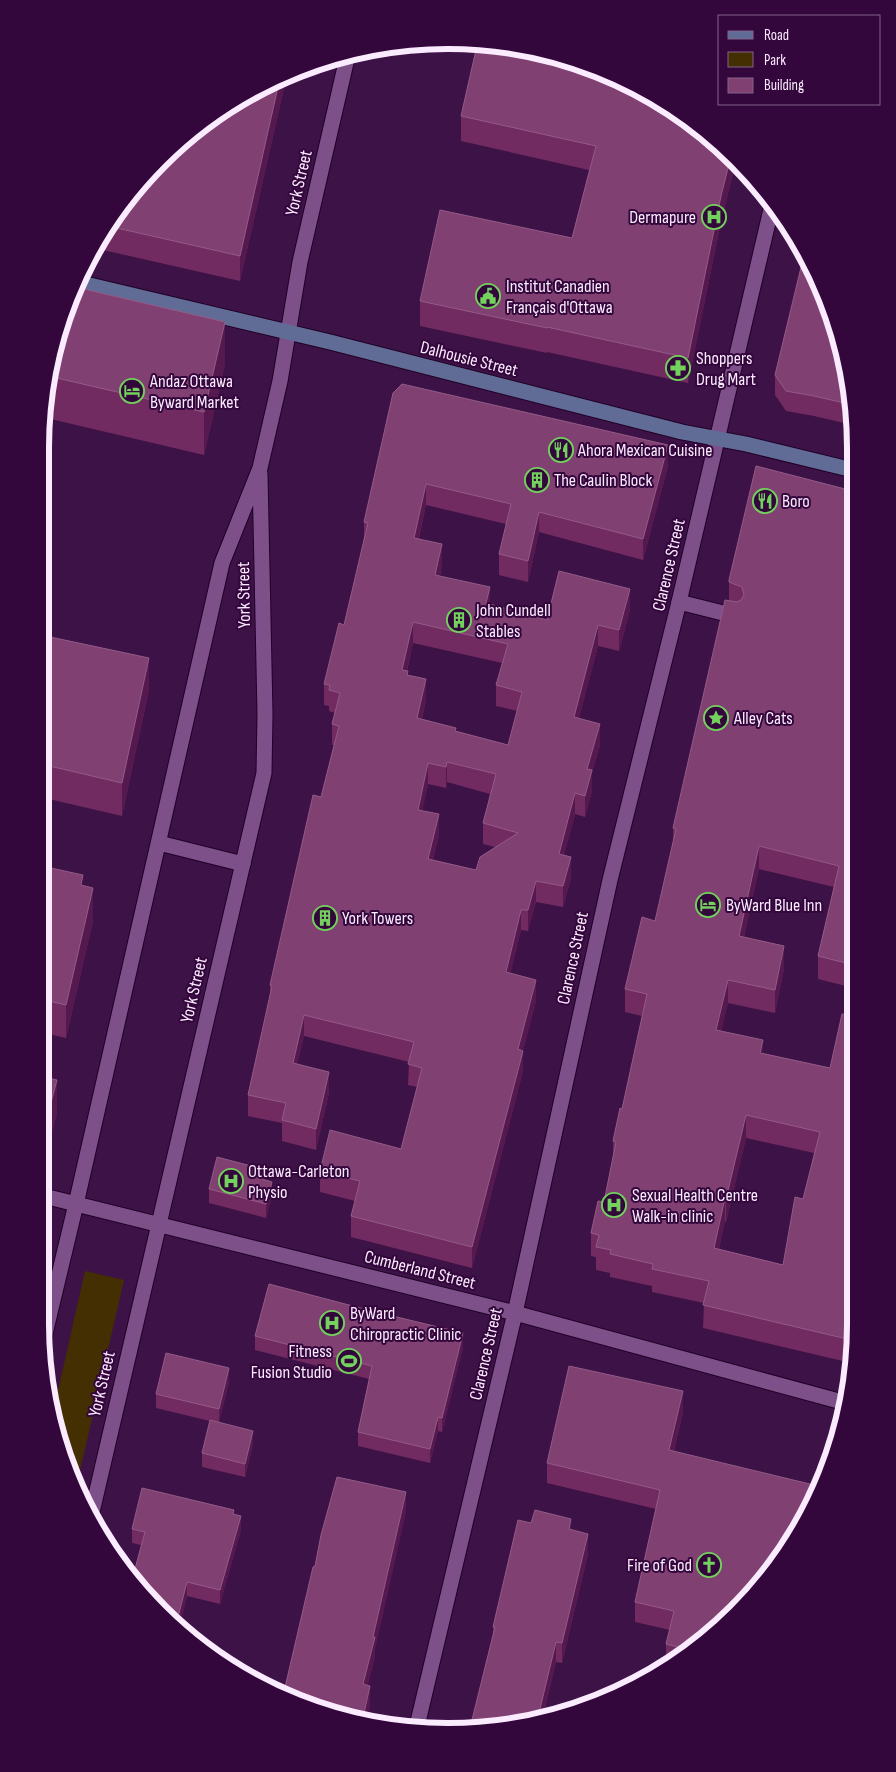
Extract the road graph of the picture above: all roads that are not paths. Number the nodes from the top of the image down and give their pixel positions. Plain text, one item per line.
1 (346, 62) edge
2 (770, 211) edge
3 (84, 284) edge
4 (288, 332) junction
5 (718, 439) junction
6 (260, 468) junction
7 (847, 469) edge
8 (679, 602) junction
9 (735, 616) edge
10 (159, 843) junction
11 (243, 864) junction
12 (49, 1197) edge
13 (76, 1204) junction
14 (158, 1225) junction
15 (515, 1313) junction
16 (49, 1317) edge
17 (840, 1401) edge
18 (93, 1507) edge
19 (418, 1722) edge

1 - 4 street, York Street
2 - 5 street, Clarence Street
3 - 4 street, Dalhousie Street
4 - 5 street, Dalhousie Street
4 - 6 street, York Street
5 - 7 street, Dalhousie Street
5 - 8 street, Clarence Street
6 - 10 street, York Street
6 - 11 street, York Street
8 - 9 street
8 - 15 street, Clarence Street
10 - 11 street
10 - 13 street, York Street
11 - 14 street, York Street
12 - 13 street, Cumberland Street
13 - 14 street, Cumberland Street
13 - 16 street, York Street
14 - 15 street, Cumberland Street
14 - 18 street, York Street
15 - 17 street, Cumberland Street
15 - 19 street, Clarence Street

